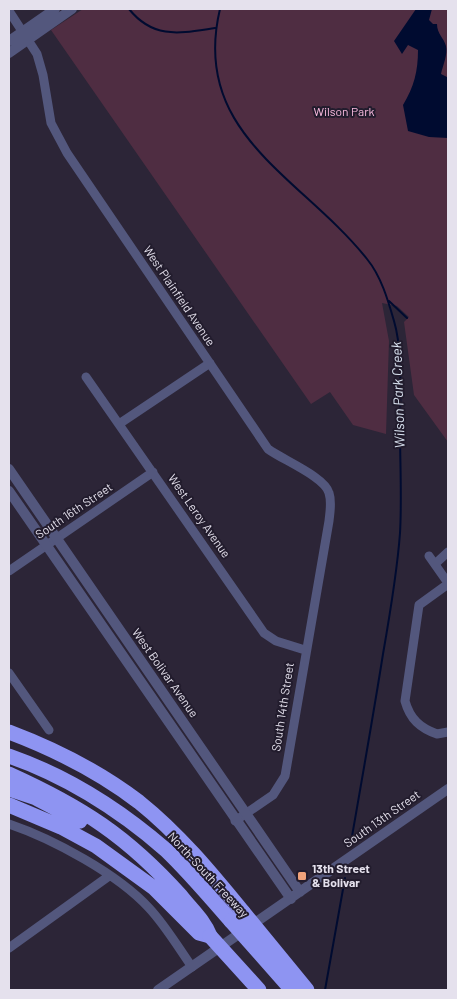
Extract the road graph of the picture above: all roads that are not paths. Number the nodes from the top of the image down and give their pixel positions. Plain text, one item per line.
1 (55, 9) edge
2 (72, 9) edge
3 (9, 11) edge
4 (25, 35) junction
5 (9, 41) edge
6 (9, 52) edge
7 (210, 363) junction
8 (86, 377) dead end
9 (120, 424) junction
10 (9, 469) edge
11 (153, 472) junction
12 (9, 491) edge
13 (56, 538) junction
14 (46, 545) junction
15 (448, 552) edge
16 (429, 556) dead end
17 (435, 564) junction
18 (9, 571) edge
19 (319, 576) joint
20 (448, 584) edge
21 (305, 650) junction
22 (9, 673) edge
23 (151, 676) junction
24 (141, 683) junction
25 (49, 730) dead end
26 (9, 732) edge
27 (448, 732) edge
28 (9, 756) edge
29 (9, 774) edge
30 (9, 788) edge
31 (448, 789) edge
32 (9, 805) edge
33 (246, 814) junction
34 (235, 821) junction
35 (9, 824) edge
36 (269, 847) junction
37 (259, 854) junction
38 (109, 876) junction
39 (167, 882) junction
40 (295, 895) junction
41 (237, 917) junction
42 (210, 936) junction
43 (9, 948) edge
44 (192, 967) junction
45 (158, 990) edge
46 (259, 990) edge
47 (292, 990) edge
48 (307, 990) edge

1 - 4 street
2 - 4 street
3 - 4 street, West Plainfield Avenue
4 - 5 street
4 - 6 street
4 - 7 street, West Plainfield Avenue
7 - 9 street
7 - 19 street, West Plainfield Avenue
8 - 9 street, West Leroy Avenue
9 - 11 street, West Leroy Avenue
10 - 13 street, West Bolivar Avenue
11 - 13 street, South 16th Street
11 - 21 street, West Leroy Avenue
12 - 14 street, West Bolivar Avenue
13 - 14 street, South 16th Street
13 - 23 street, West Bolivar Avenue
14 - 18 street, South 16th Street
14 - 24 street, West Bolivar Avenue
15 - 17 street
16 - 17 street
17 - 20 street
19 - 21 street, South 14th Street
20 - 27 street
21 - 33 street, South 14th Street
22 - 25 street
23 - 24 street
23 - 33 street, West Bolivar Avenue
24 - 34 street, West Bolivar Avenue
26 - 41 highway
28 - 41 highway, North-South Freeway
29 - 39 highway
30 - 39 highway
31 - 40 street, South 13th Street
32 - 42 highway
33 - 34 street, South 14th Street
33 - 36 street, West Bolivar Avenue
34 - 37 street, West Bolivar Avenue
35 - 38 street
36 - 37 street
36 - 40 street, West Bolivar Avenue
37 - 40 street, West Bolivar Avenue
38 - 43 street
38 - 44 street
39 - 42 highway
40 - 44 street, South 13th Street
41 - 47 highway, North-South Freeway, bridge
41 - 48 highway, bridge
42 - 46 highway, bridge
44 - 45 street, South 13th Street

